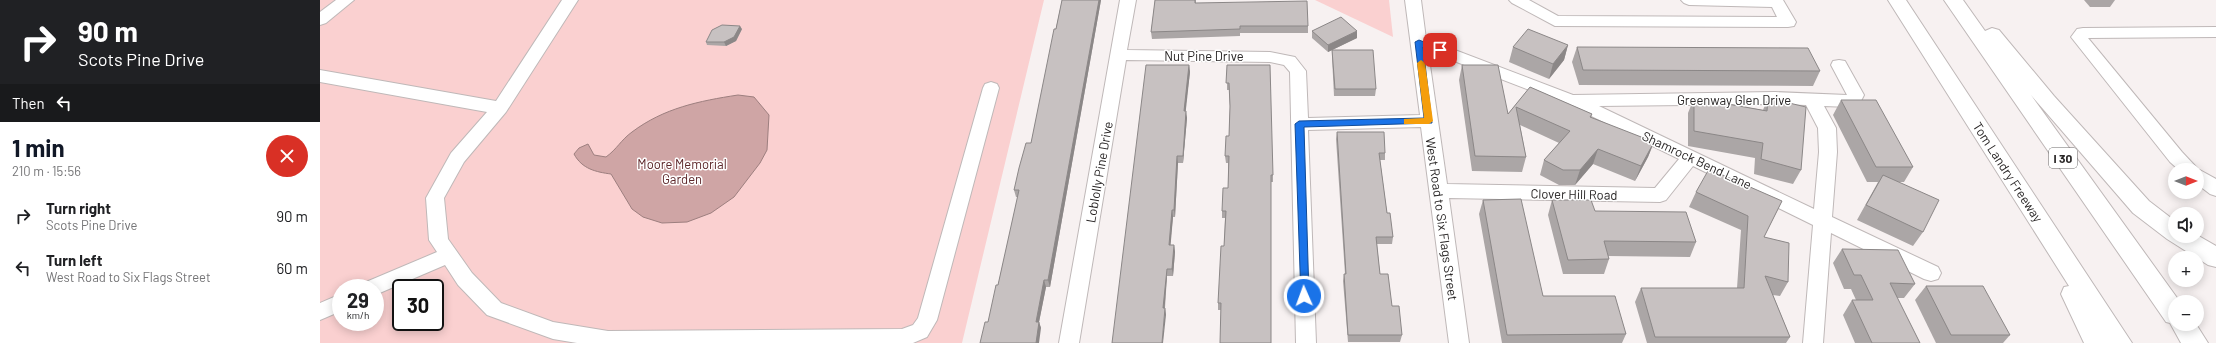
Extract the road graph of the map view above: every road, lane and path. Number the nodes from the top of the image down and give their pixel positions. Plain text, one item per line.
1 (346, 0) edge
2 (570, 0) edge
3 (1128, 0) edge
4 (1413, 0) edge
5 (1517, 0) edge
6 (1689, 0) edge
7 (1897, 0) edge
8 (1953, 0) edge
9 (1967, 0) edge
10 (320, 20) edge
11 (2216, 32) edge
12 (1419, 42) junction
13 (1119, 55) junction
14 (1839, 65) dead end
15 (320, 76) edge
16 (991, 88) dead end
17 (1812, 100) junction
18 (1572, 101) junction
19 (500, 108) junction
20 (1429, 121) junction
21 (1299, 124) junction
22 (1691, 157) junction
23 (2182, 163) edge
24 (2008, 171) junction
25 (2204, 180) edge
26 (2216, 189) edge
27 (1439, 191) junction
28 (1823, 220) junction
29 (2168, 228) edge
30 (2191, 243) edge
31 (449, 254) junction
32 (2216, 258) edge
33 (1931, 273) dead end
34 (384, 283) edge
35 (2168, 305) edge
36 (332, 306) edge
37 (320, 312) edge
38 (2187, 331) edge
39 (589, 341) edge
40 (798, 341) edge
41 (1069, 343) edge
42 (1306, 343) edge
43 (1459, 343) edge
44 (1813, 343) edge
45 (2097, 343) edge
46 (2119, 343) edge
47 (2195, 343) edge

1 - 10 street
2 - 19 street
3 - 13 street, Loblolly Pine Drive
4 - 12 street, West Road to Six Flags Street
5 - 6 street
7 - 24 highway, Tom Landry Freeway
8 - 35 highway, I 30
9 - 29 highway
11 - 23 street
12 - 18 street, Greenway Glen Drive
12 - 20 street, West Road to Six Flags Street
13 - 21 street, Nut Pine Drive
13 - 41 street, Loblolly Pine Drive
14 - 17 street, Greenway Glen Drive
15 - 19 street
16 - 40 street
17 - 18 street, Greenway Glen Drive
17 - 28 street
18 - 22 street, Shamrock Bend Lane
19 - 31 street
20 - 21 street
20 - 27 street, West Road to Six Flags Street
21 - 42 street
22 - 27 street, Clover Hill Road
22 - 28 street, Shamrock Bend Lane
24 - 45 highway
24 - 46 highway, Tom Landry Freeway
25 - 26 street
27 - 43 street, West Road to Six Flags Street
28 - 33 street, Shamrock Bend Lane
28 - 44 street
30 - 32 highway
31 - 34 street
31 - 39 street
36 - 37 street
38 - 47 highway
39 - 40 street

